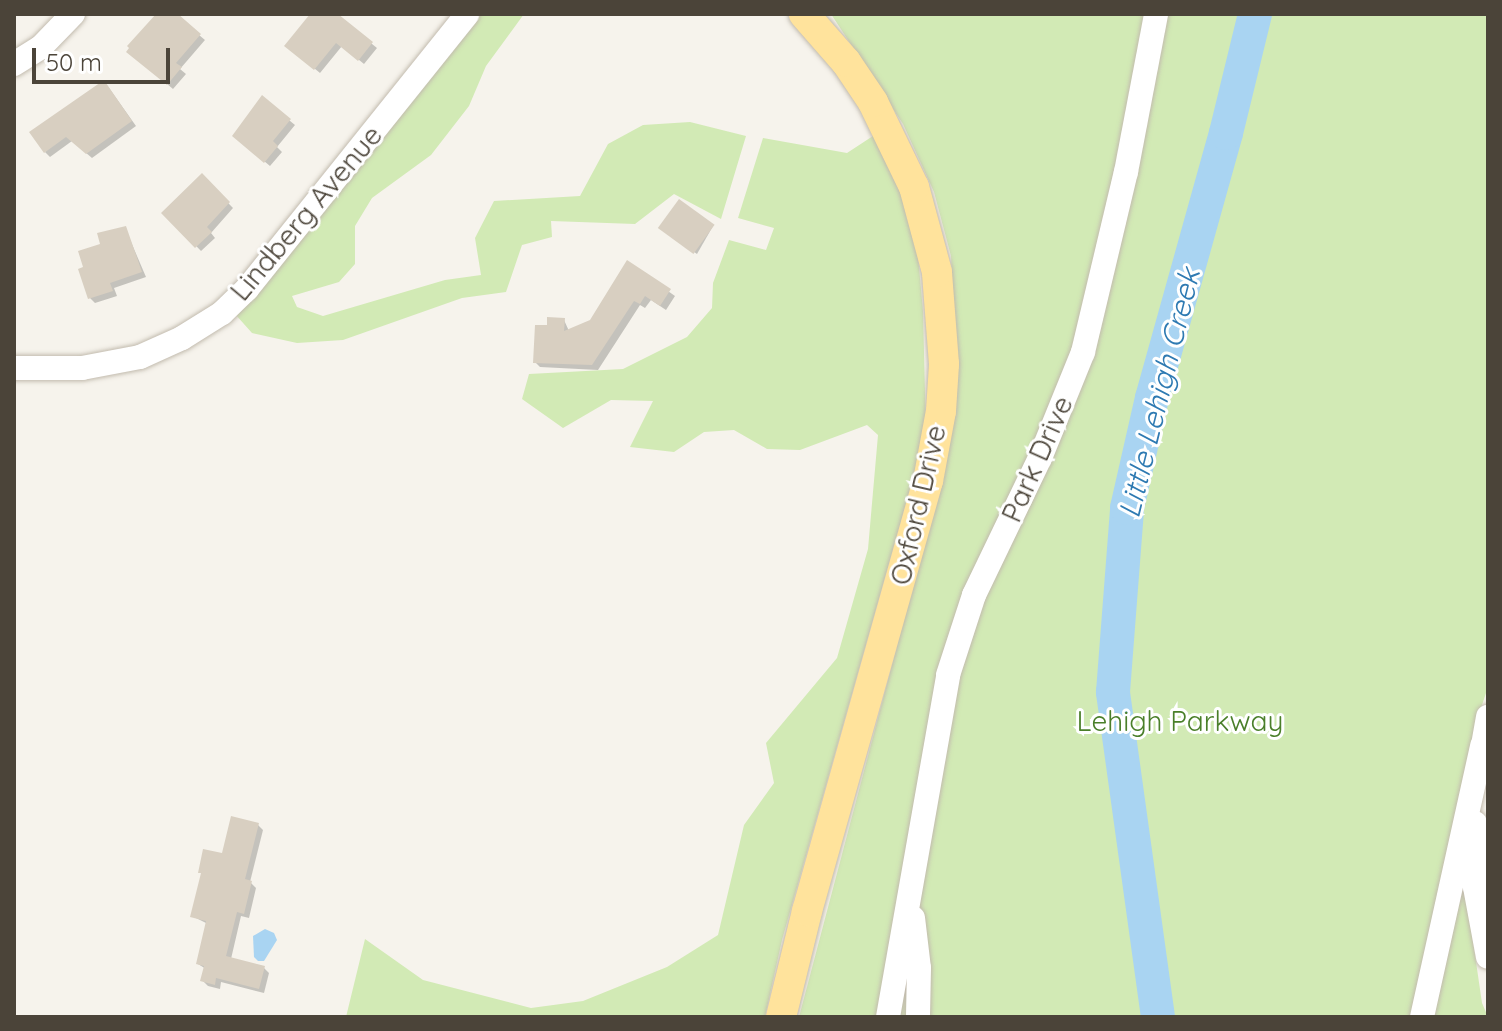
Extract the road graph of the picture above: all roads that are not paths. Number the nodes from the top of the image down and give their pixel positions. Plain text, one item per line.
1 (73, 14) edge
2 (467, 14) edge
3 (804, 14) edge
4 (1156, 14) edge
5 (14, 64) edge
6 (14, 368) edge
7 (1488, 717) edge
8 (1482, 746) junction
9 (909, 900) junction
10 (1488, 957) edge
11 (781, 1017) edge
12 (888, 1017) edge
13 (918, 1017) edge
14 (1422, 1017) edge

1 - 5 street
2 - 6 street, Lindberg Avenue
3 - 11 main road, Oxford Drive
4 - 9 street, Park Drive
7 - 8 street
8 - 10 street
8 - 14 street
9 - 12 street, Park Drive
9 - 13 street, Park Drive

